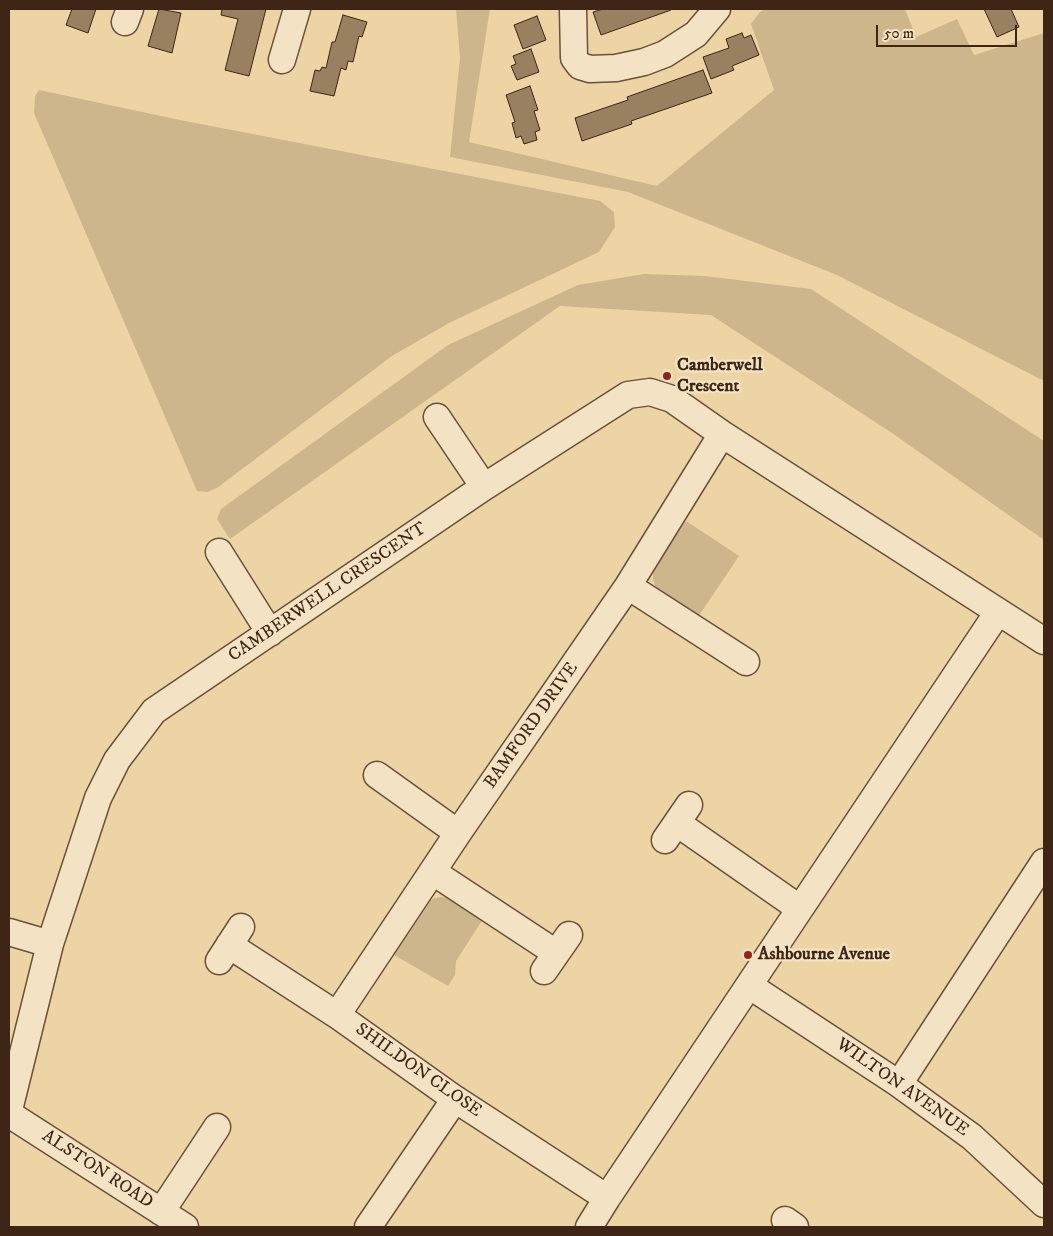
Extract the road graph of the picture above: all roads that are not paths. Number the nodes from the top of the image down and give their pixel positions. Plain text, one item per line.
1 (573, 9) edge
2 (717, 9) edge
3 (299, 25) edge
4 (282, 60) dead end
5 (437, 417) dead end
6 (722, 434) junction
7 (484, 487) junction
8 (219, 552) dead end
9 (628, 586) junction
10 (998, 612) junction
11 (270, 633) junction
12 (1044, 641) edge
13 (746, 662) dead end
14 (377, 775) dead end
15 (677, 823) dead end
16 (458, 833) junction
17 (1044, 862) edge
18 (433, 872) junction
19 (799, 908) junction
20 (9, 932) edge
21 (50, 944) junction
22 (229, 944) dead end
23 (556, 953) dead end
24 (750, 986) junction
25 (337, 1015) junction
26 (900, 1084) junction
27 (455, 1099) junction
28 (9, 1112) edge
29 (218, 1127) dead end
30 (1041, 1194) edge
31 (606, 1198) junction
32 (161, 1212) junction
33 (185, 1227) edge
34 (368, 1227) edge
35 (588, 1227) edge

1 - 2 street
3 - 4 street
5 - 7 street
6 - 7 street, CAMBERWELL CRESCENT
6 - 9 street, BAMFORD DRIVE
6 - 10 street, CAMBERWELL CRESCENT
7 - 11 street, CAMBERWELL CRESCENT
8 - 11 street
9 - 13 street
9 - 16 street, BAMFORD DRIVE
10 - 12 street, CAMBERWELL CRESCENT
10 - 19 street
11 - 21 street, CAMBERWELL CRESCENT
14 - 16 street
15 - 19 street
16 - 18 street, BAMFORD DRIVE
17 - 26 street
18 - 23 street
18 - 25 street, BAMFORD DRIVE
19 - 24 street
20 - 21 street
21 - 28 street, CAMBERWELL CRESCENT
22 - 25 street, SHILDON CLOSE
24 - 26 street, WILTON AVENUE
24 - 31 street
25 - 27 street, SHILDON CLOSE
26 - 30 street, WILTON AVENUE
27 - 31 street, SHILDON CLOSE
27 - 34 street
28 - 32 street, ALSTON ROAD
29 - 32 street
31 - 35 street
32 - 33 street, ALSTON ROAD

